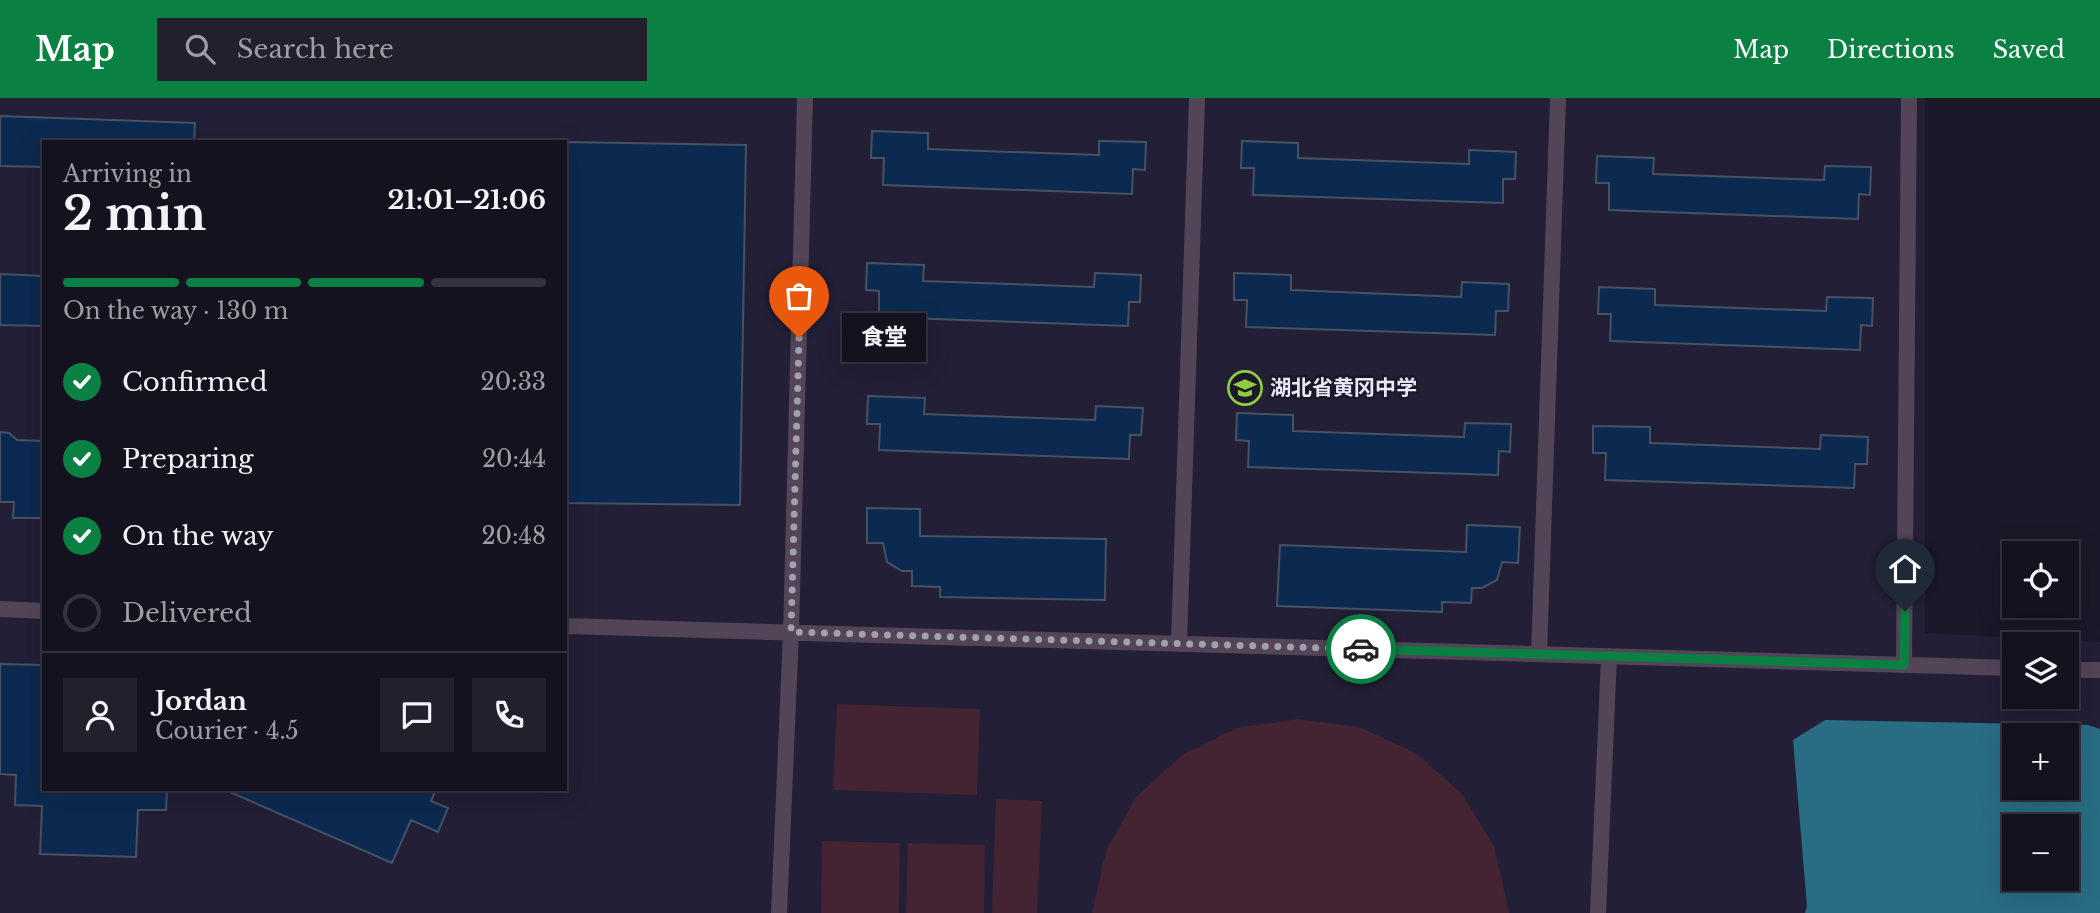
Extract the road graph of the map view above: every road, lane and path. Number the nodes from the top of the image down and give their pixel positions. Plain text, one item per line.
1 (805, 98) edge
2 (1197, 98) edge
3 (1558, 98) edge
4 (1909, 98) edge
5 (0, 609) edge
6 (42, 611) edge
7 (567, 626) edge
8 (791, 632) junction
9 (1179, 644) junction
10 (1539, 654) junction
11 (1609, 656) junction
12 (1904, 665) junction
13 (2002, 668) edge
14 (2079, 670) edge
15 (2100, 670) edge
16 (779, 913) edge
17 (1598, 913) edge

1 - 8 lane
2 - 9 lane
3 - 10 lane
4 - 12 lane
5 - 6 lane
7 - 8 lane
8 - 9 lane
8 - 16 lane
9 - 10 lane
10 - 11 lane
11 - 12 lane
11 - 17 lane
12 - 13 lane
14 - 15 lane

